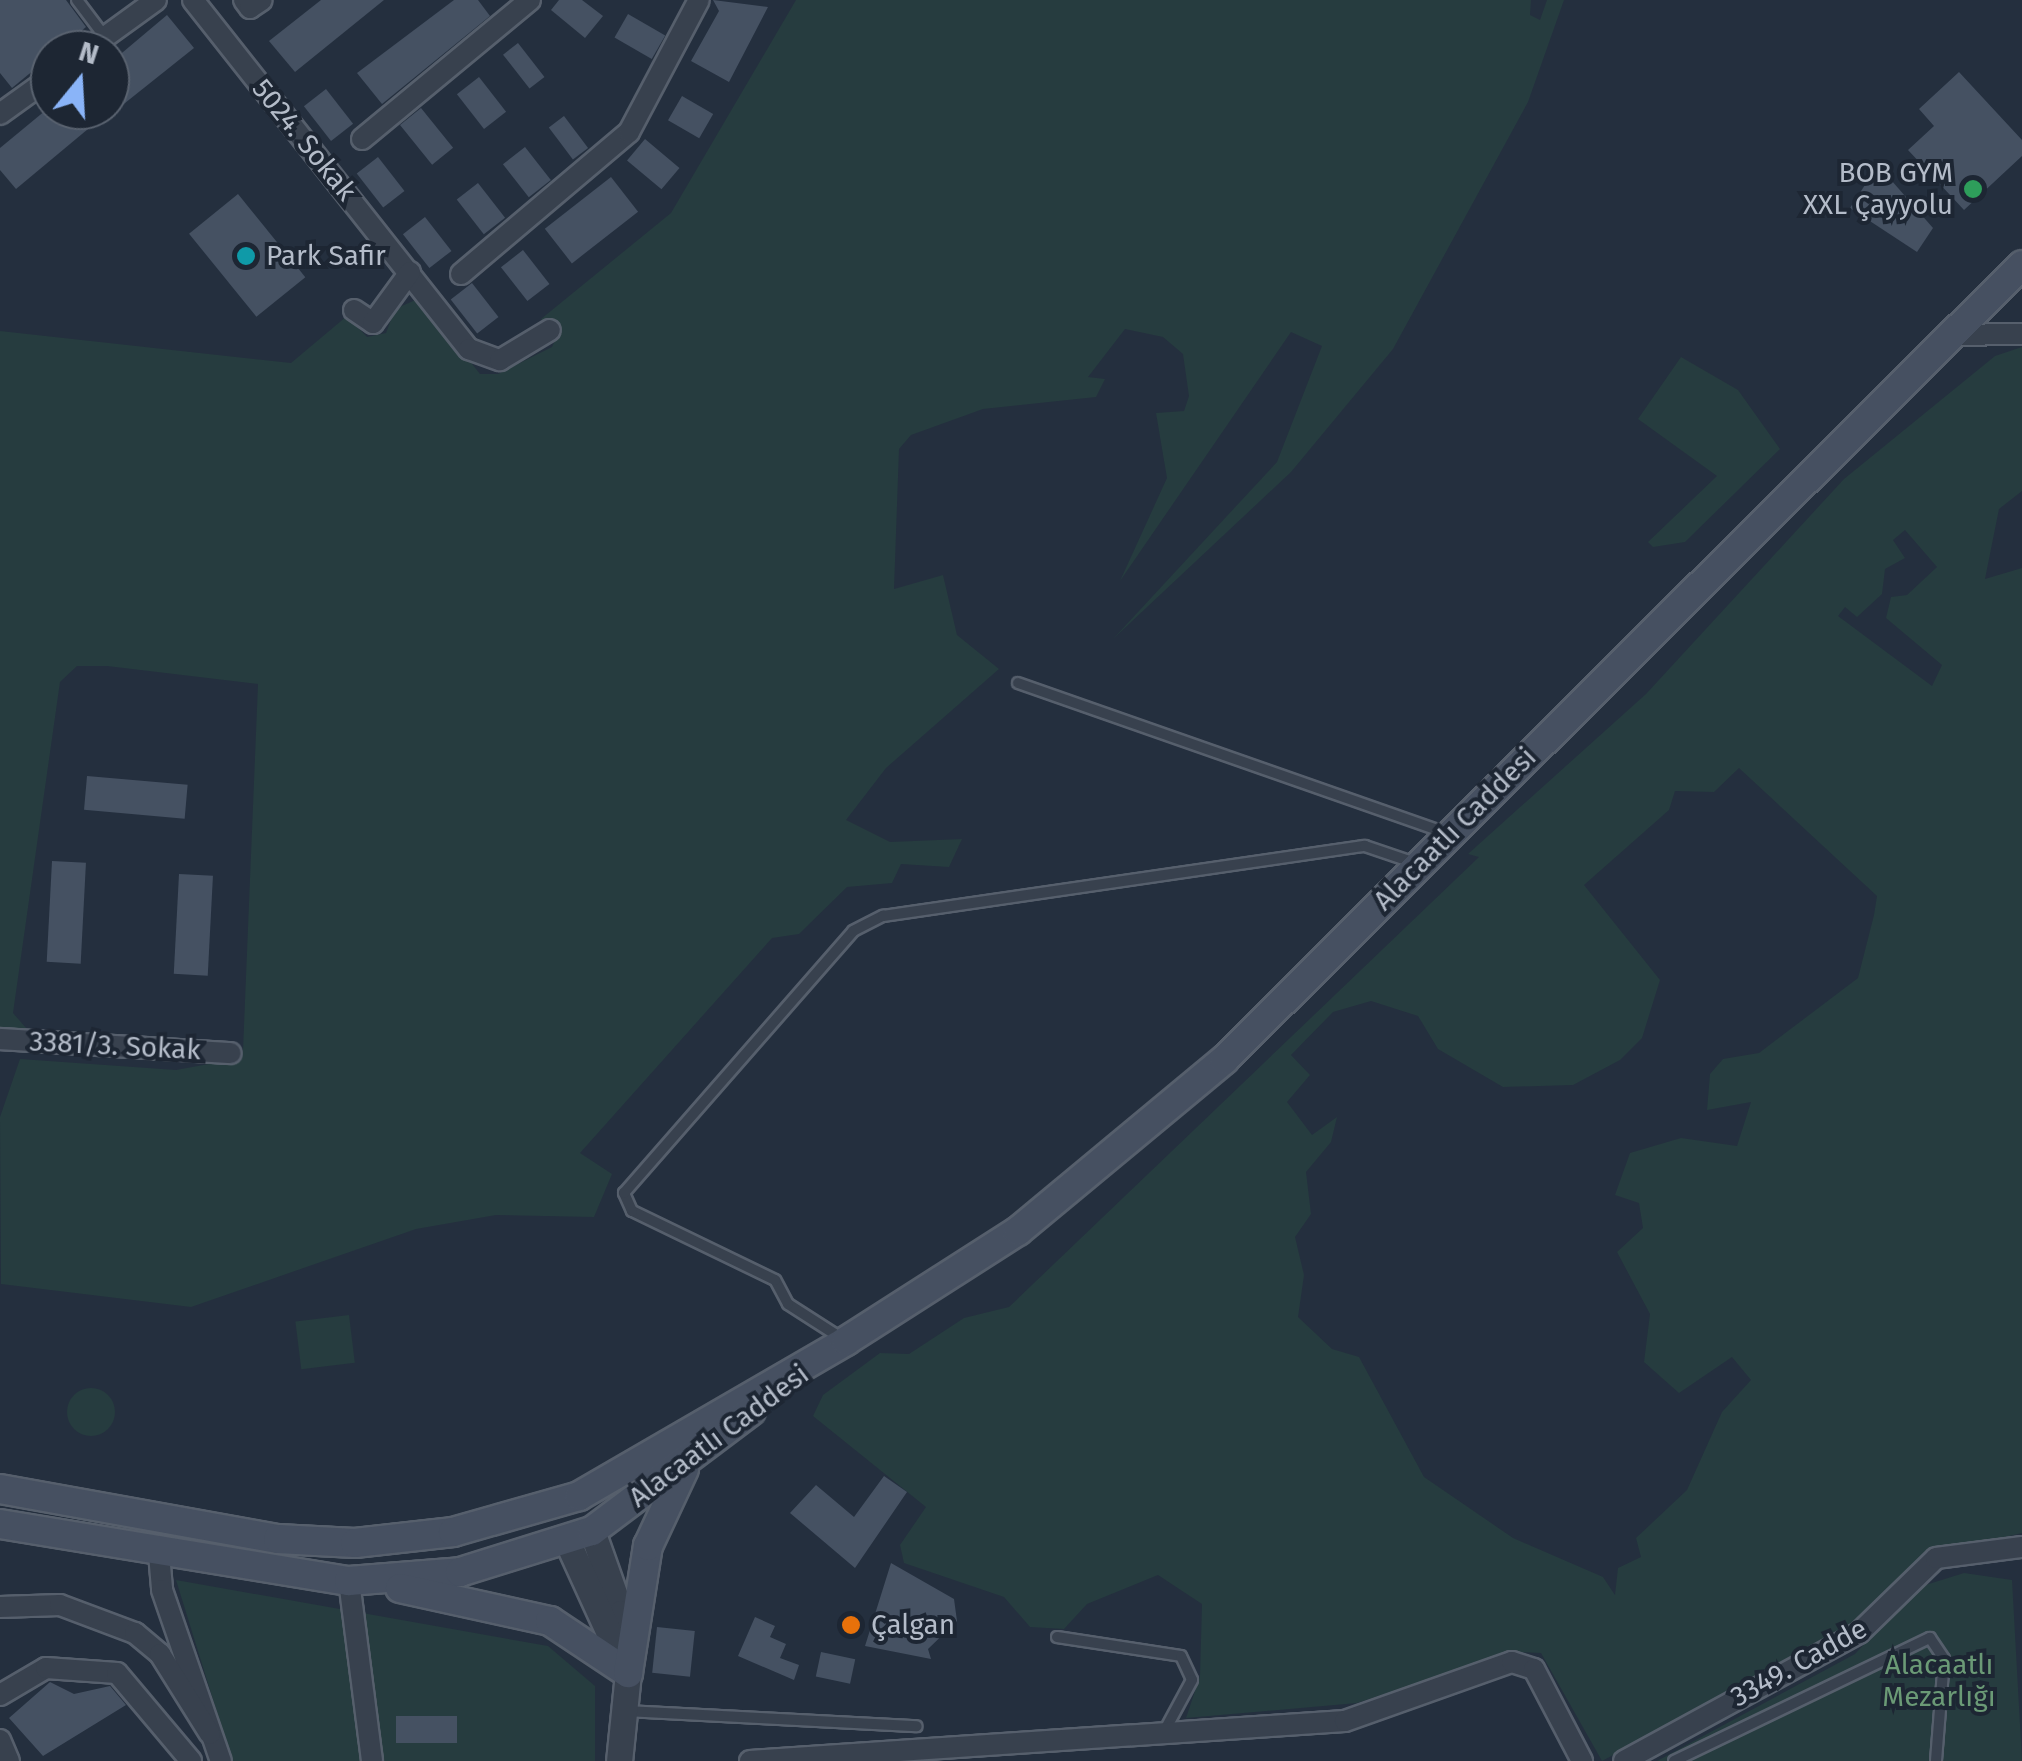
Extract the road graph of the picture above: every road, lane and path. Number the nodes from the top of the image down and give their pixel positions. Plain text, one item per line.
1 (77, 0) edge
2 (156, 0) edge
3 (193, 0) edge
4 (244, 0) edge
5 (262, 0) edge
6 (530, 0) edge
7 (700, 0) edge
8 (101, 30) edge
9 (115, 30) edge
10 (30, 92) edge
11 (0, 114) edge
12 (362, 139) dead end
13 (2022, 265) edge
14 (410, 272) junction
15 (461, 274) dead end
16 (354, 310) dead end
17 (550, 330) dead end
18 (2022, 334) edge
19 (1950, 336) junction
20 (1018, 682) dead end
21 (1449, 834) junction
22 (1420, 866) junction
23 (0, 1039) edge
24 (231, 1053) dead end
25 (846, 1341) junction
26 (689, 1460) junction
27 (0, 1489) edge
28 (566, 1501) junction
29 (0, 1524) edge
30 (580, 1537) junction
31 (2022, 1547) edge
32 (159, 1554) junction
33 (349, 1581) junction
34 (0, 1607) edge
35 (1057, 1637) dead end
36 (628, 1672) junction
37 (0, 1695) edge
38 (625, 1711) junction
39 (917, 1726) dead end
40 (1166, 1728) junction
41 (210, 1734) junction
42 (0, 1740) edge
43 (1655, 1742) junction
44 (9, 1761) edge
45 (191, 1761) edge
46 (221, 1761) edge
47 (372, 1761) edge
48 (619, 1761) edge
49 (750, 1761) edge
50 (1582, 1761) edge
51 (1624, 1761) edge
52 (1672, 1761) edge
53 (1936, 1761) edge

1 - 8 lane
2 - 9 street
3 - 14 street, 5024. Sokak
4 - 5 street
6 - 12 street
7 - 15 street
10 - 11 street
13 - 19 main road, Alacaatlı Caddesi
14 - 16 street
14 - 17 street, 5024. Sokak
18 - 19 street
19 - 21 main road, Alacaatlı Caddesi
20 - 21 lane
21 - 22 main road, Alacaatlı Caddesi
22 - 25 main road, Alacaatlı Caddesi
22 - 25 lane
23 - 24 street, 3381/3. Sokak
25 - 26 main road, Alacaatlı Caddesi
25 - 28 main road, Alacaatlı Caddesi
26 - 30 main road, Alacaatlı Caddesi
26 - 36 main road
27 - 28 main road, Alacaatlı Caddesi
28 - 30 main road
29 - 32 main road
30 - 33 main road
30 - 36 street
31 - 43 street, 3349. Cadde
32 - 33 main road
32 - 41 street
33 - 36 main road
33 - 47 street
34 - 41 street
35 - 40 lane
36 - 38 street
37 - 45 street
38 - 39 lane
38 - 48 street
40 - 49 street
40 - 50 street
41 - 46 street
42 - 44 street
43 - 51 street, 3349. Cadde
43 - 52 lane
52 - 53 lane

